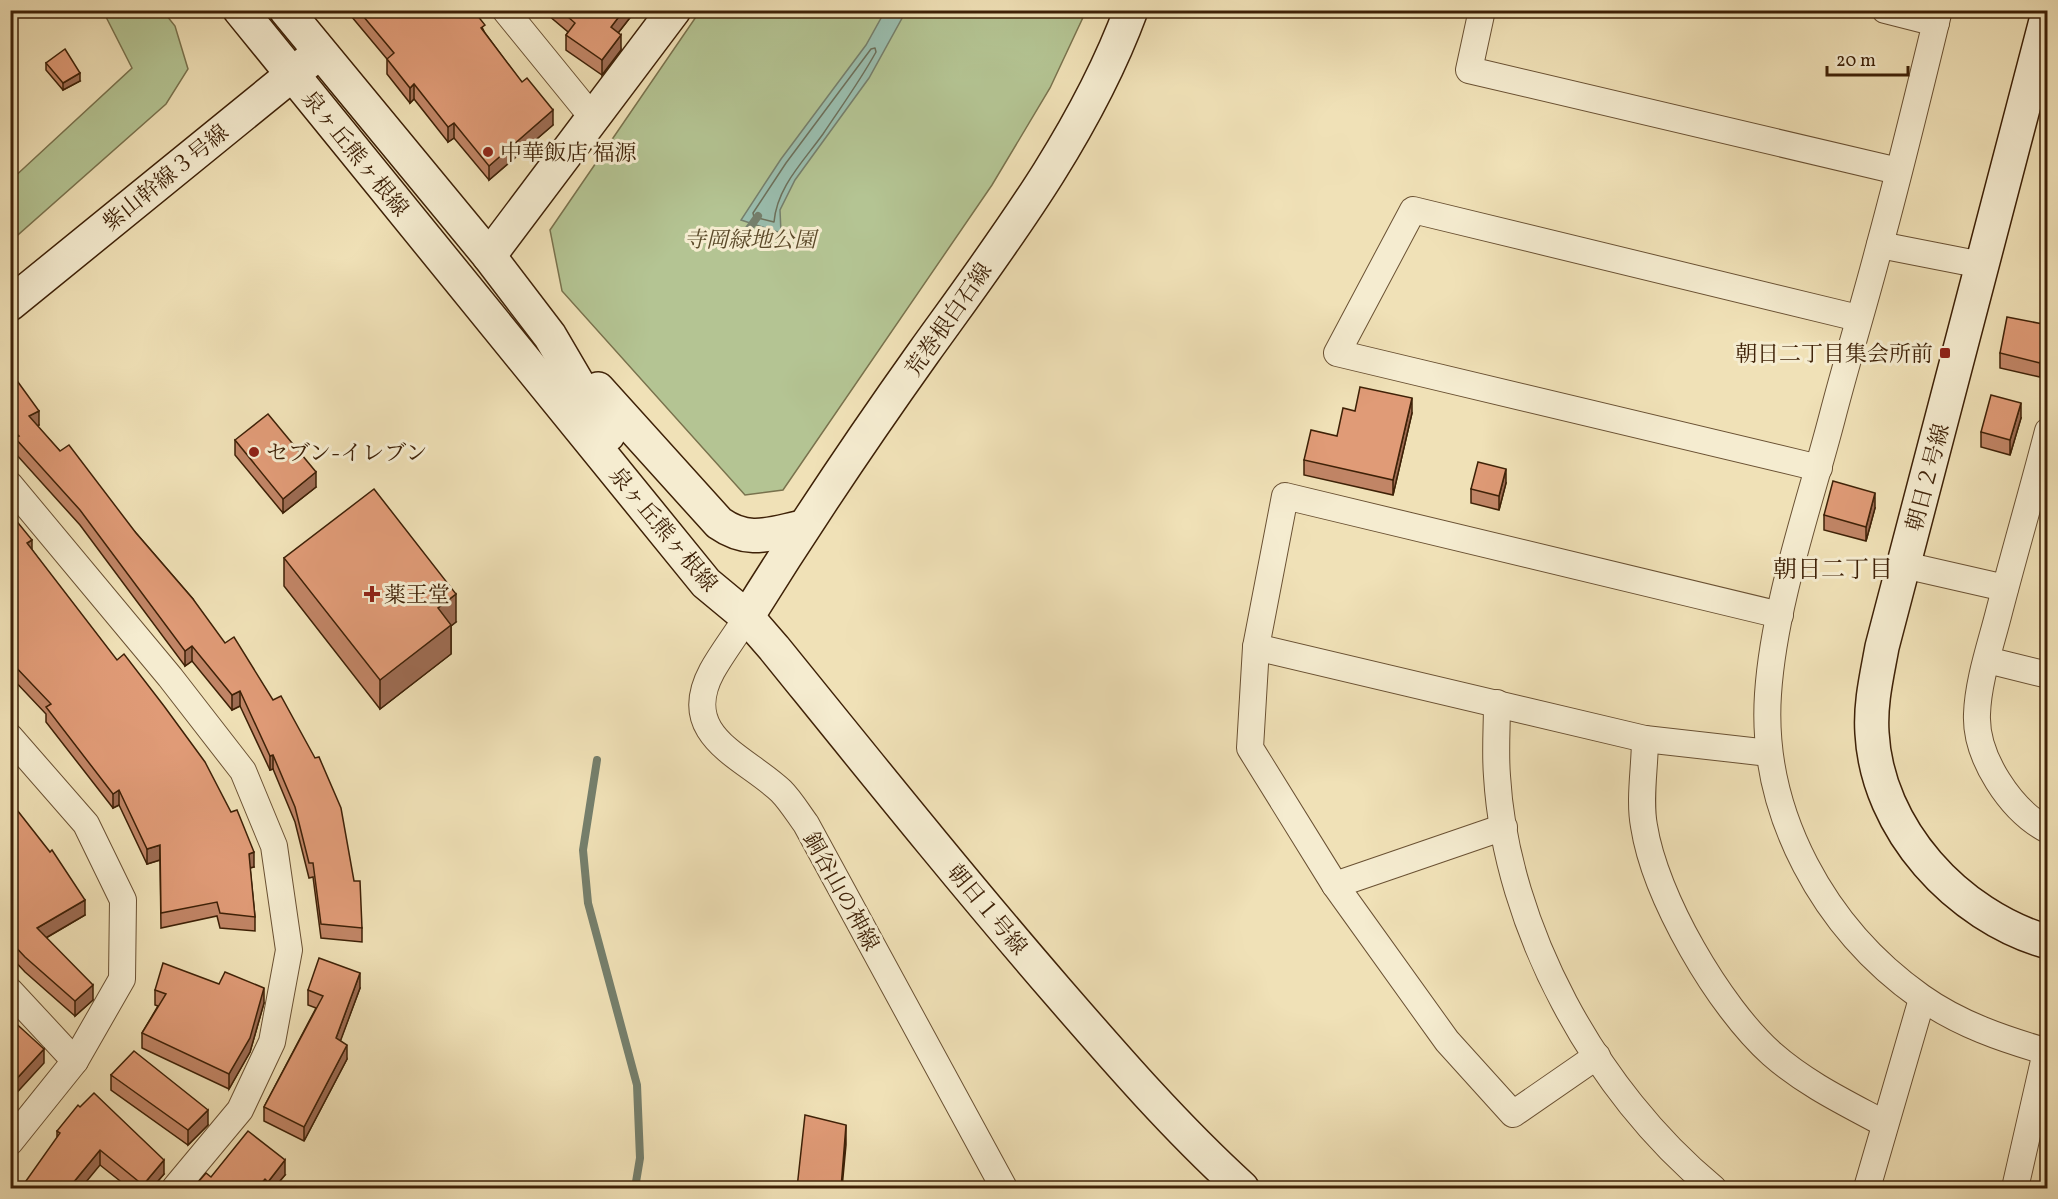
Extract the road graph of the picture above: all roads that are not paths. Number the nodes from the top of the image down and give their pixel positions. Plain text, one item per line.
1 (240, 10) edge
2 (286, 10) edge
3 (505, 10) edge
4 (674, 10) edge
5 (1131, 10) edge
6 (1482, 10) edge
7 (1885, 10) edge
8 (2048, 13) edge
9 (1938, 16) edge
10 (321, 52) junction
11 (292, 75) junction
12 (593, 118) junction
13 (1898, 171) junction
14 (1880, 245) junction
15 (489, 256) junction
16 (1982, 265) junction
17 (10, 304) edge
18 (1858, 318) junction
19 (550, 336) junction
20 (2048, 431) edge
21 (1819, 468) junction
22 (10, 484) edge
23 (2037, 517) edge
24 (803, 527) junction
25 (1904, 565) junction
26 (2006, 588) junction
27 (1780, 615) junction
28 (747, 617) junction
29 (1256, 646) junction
30 (1987, 660) junction
31 (2048, 675) edge
32 (1497, 703) junction
33 (10, 737) edge
34 (1645, 740) junction
35 (1769, 753) junction
36 (1504, 827) junction
37 (2048, 830) edge
38 (1335, 885) junction
39 (2048, 942) edge
40 (10, 992) edge
41 (1922, 999) junction
42 (2047, 1052) edge
43 (1597, 1056) junction
44 (75, 1061) junction
45 (1885, 1124) junction
46 (10, 1142) edge
47 (175, 1188) edge
48 (1004, 1188) edge
49 (1242, 1188) edge
50 (1713, 1188) edge
51 (1867, 1188) edge
52 (2015, 1188) edge

1 - 11 street, 泉ヶ丘熊ヶ根線
2 - 10 street, 泉ヶ丘熊ヶ根線
3 - 12 street
4 - 12 street
5 - 24 street, 荒巻根白石線
6 - 13 street
7 - 9 street
8 - 16 street, 朝日２号線
9 - 13 street
10 - 11 street, 紫山幹線３号線
10 - 15 street, 泉ヶ丘熊ヶ根線
11 - 17 street, 紫山幹線３号線
11 - 28 street, 泉ヶ丘熊ヶ根線
12 - 15 street
13 - 14 street
14 - 16 street
14 - 18 street
15 - 19 street, 泉ヶ丘熊ヶ根線
16 - 25 street, 朝日２号線
18 - 21 street
18 - 21 street
19 - 24 street
19 - 28 street, 泉ヶ丘熊ヶ根線
20 - 23 street
21 - 27 street
22 - 47 street
23 - 26 street
24 - 28 street, 荒巻根白石線
25 - 26 street
25 - 39 street, 朝日２号線
26 - 30 street
27 - 29 street
27 - 35 street
28 - 48 street, 銅谷山の神線
28 - 49 street, 朝日１号線
29 - 32 street
29 - 38 street
30 - 31 street
30 - 37 street
32 - 34 street
32 - 36 street
33 - 44 street
34 - 35 street
34 - 45 street
35 - 41 street
36 - 38 street
36 - 43 street
38 - 43 street
40 - 44 street
41 - 42 street
41 - 45 street
42 - 52 street
43 - 50 street
44 - 46 street
45 - 51 street

